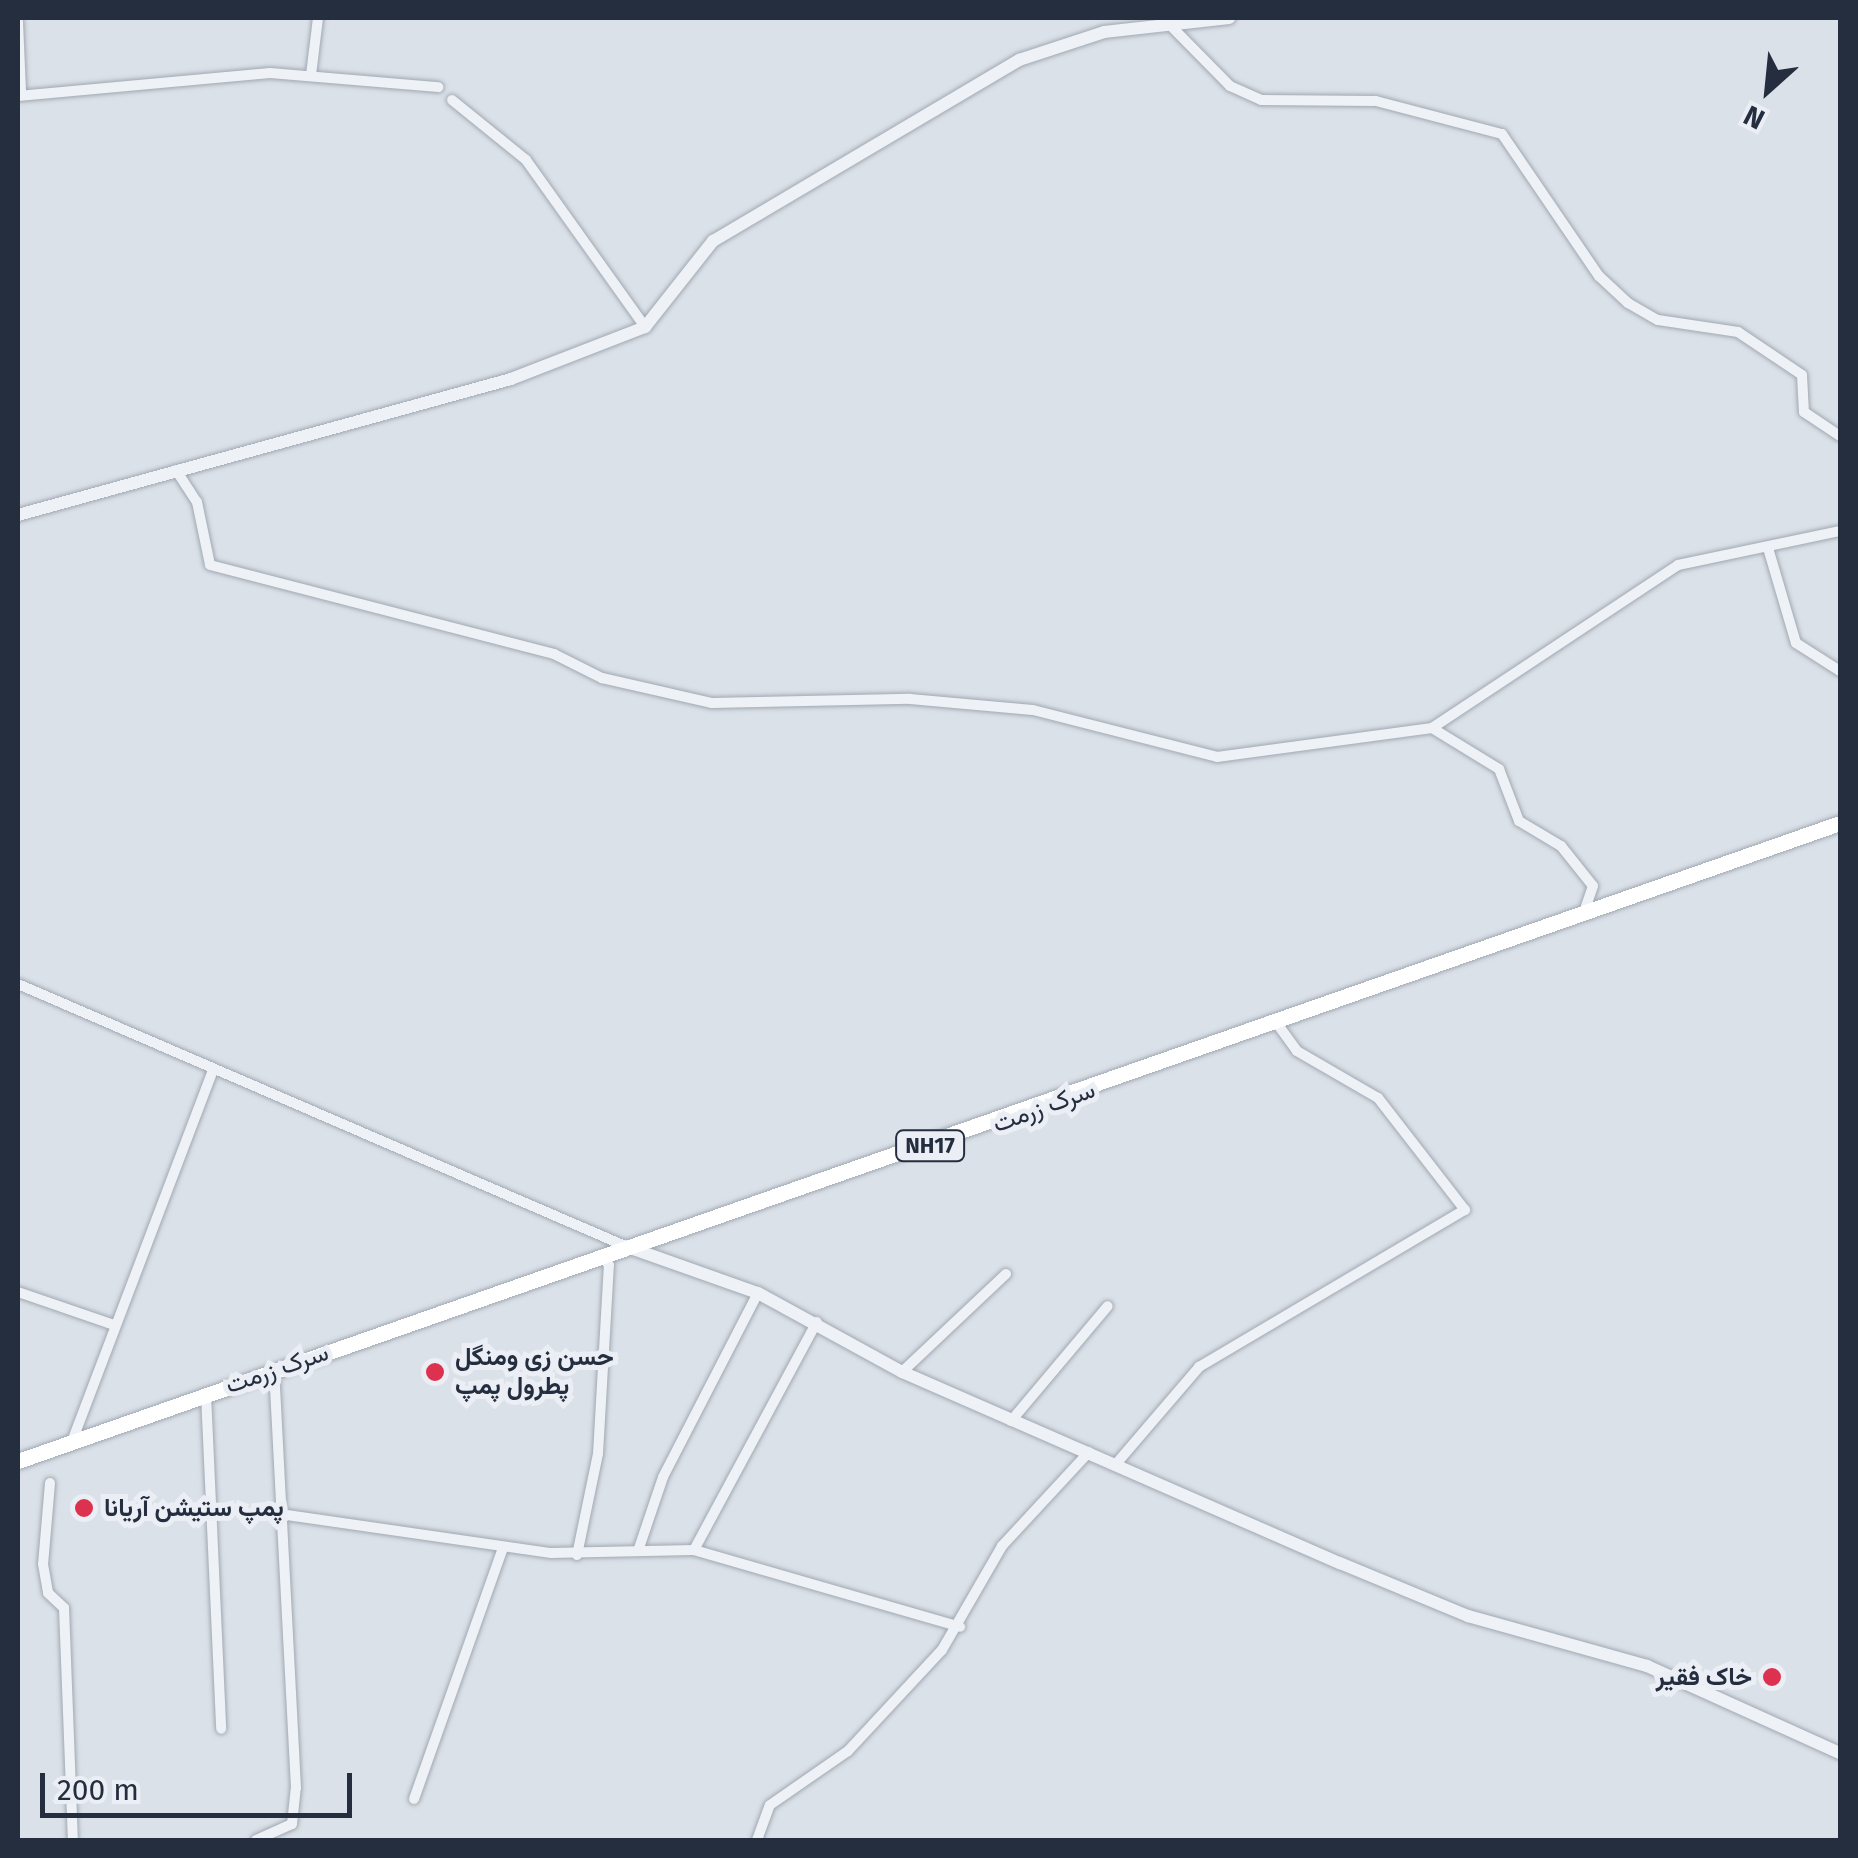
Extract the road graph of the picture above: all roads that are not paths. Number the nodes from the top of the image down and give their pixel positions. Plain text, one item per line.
1 (318, 18) edge
2 (1229, 18) edge
3 (18, 22) edge
4 (1170, 25) junction
5 (312, 75) junction
6 (438, 87) dead end
7 (20, 93) edge
8 (452, 100) dead end
9 (645, 328) junction
10 (1840, 436) edge
11 (176, 470) junction
12 (18, 514) edge
13 (1840, 531) edge
14 (1768, 548) junction
15 (1840, 671) edge
16 (1432, 728) junction
17 (1840, 823) edge
18 (1584, 912) junction
19 (18, 984) edge
20 (1277, 1022) junction
21 (213, 1071) junction
22 (623, 1245) junction
23 (601, 1256) junction
24 (1006, 1274) dead end
25 (18, 1292) edge
26 (758, 1293) junction
27 (1108, 1306) dead end
28 (818, 1322) junction
29 (114, 1325) junction
30 (274, 1370) junction
31 (902, 1372) junction
32 (206, 1394) junction
33 (1011, 1421) junction
34 (71, 1444) junction
35 (1089, 1452) junction
36 (18, 1462) edge
37 (1116, 1464) junction
38 (50, 1484) dead end
39 (280, 1514) junction
40 (504, 1547) junction
41 (694, 1550) junction
42 (638, 1551) junction
43 (577, 1555) junction
44 (960, 1627) junction
45 (221, 1729) dead end
46 (1840, 1753) edge
47 (414, 1799) dead end
48 (72, 1840) edge
49 (256, 1840) edge
50 (757, 1840) edge

1 - 5 street
2 - 4 street
3 - 7 street
4 - 9 street
4 - 10 street
5 - 6 street
5 - 7 street
8 - 9 street
9 - 11 street
11 - 12 street
11 - 16 street
13 - 14 street
14 - 15 street
14 - 16 street
16 - 18 street
17 - 18 highway, سرک زرمت / NH17
18 - 20 highway, سرک زرمت / NH17
19 - 21 street
20 - 22 highway, سرک زرمت / NH17
20 - 37 street
21 - 22 street
21 - 29 street
22 - 23 highway, سرک زرمت / NH17
22 - 26 street
23 - 30 highway, سرک زرمت / NH17
23 - 43 street
24 - 31 street
25 - 29 street
26 - 28 street
26 - 42 street
27 - 33 street
28 - 31 street
28 - 41 street
29 - 34 street
30 - 32 highway, سرک زرمت / NH17
30 - 39 street
31 - 33 street
32 - 34 highway, سرک زرمت / NH17
32 - 45 street
33 - 35 street
34 - 36 highway, سرک زرمت / NH17
35 - 37 street
35 - 44 street
37 - 46 street
38 - 48 street
39 - 40 street
39 - 49 street
40 - 43 street
40 - 47 street
41 - 42 street
41 - 44 street
42 - 43 street
44 - 50 street

